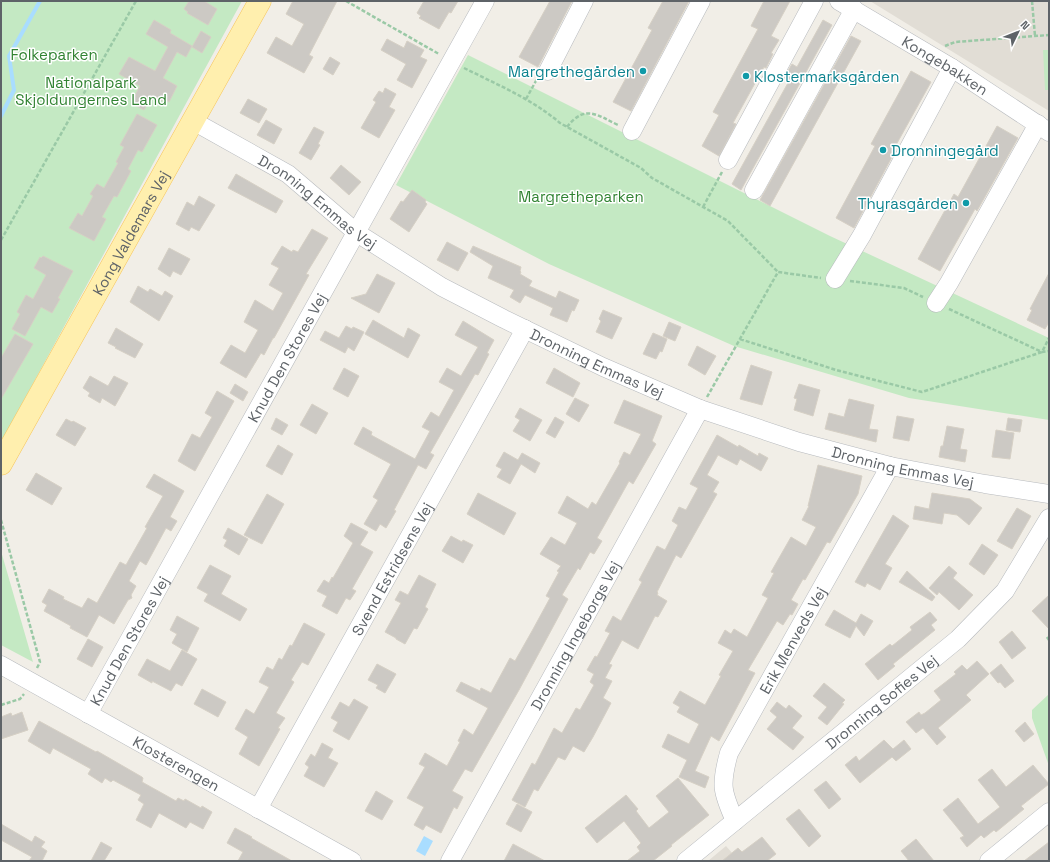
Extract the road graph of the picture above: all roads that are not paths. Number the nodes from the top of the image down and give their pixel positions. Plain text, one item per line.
1 (260, 1) edge
2 (485, 1) edge
3 (584, 1) edge
4 (701, 1) edge
5 (814, 1) edge
6 (847, 5) edge
7 (952, 68) junction
8 (548, 70) road end
9 (193, 121) junction
10 (1044, 128) edge
11 (632, 131) road end
12 (728, 160) road end
13 (754, 190) dead end
14 (357, 232) junction
15 (835, 280) road end
16 (936, 303) road end
17 (525, 329) junction
18 (700, 409) junction
19 (1, 464) edge
20 (890, 466) junction
21 (1049, 494) edge
22 (1049, 518) edge
23 (1, 665) edge
24 (88, 714) junction
25 (258, 809) junction
26 (1049, 812) edge
27 (735, 821) junction
28 (352, 861) edge
29 (450, 861) edge
30 (686, 861) edge
31 (989, 861) edge

1 - 9 main road, Kong Valdemars Vej
2 - 14 street, Knud Den Stores Vej
3 - 8 street
4 - 11 street
5 - 12 street
6 - 7 street, Kongebakken
6 - 13 street
7 - 10 street, Kongebakken
7 - 15 street
9 - 14 street, Dronning Emmas Vej
9 - 19 main road, Kong Valdemars Vej
10 - 16 street
14 - 17 street, Dronning Emmas Vej
14 - 24 street, Knud Den Stores Vej
17 - 18 street, Dronning Emmas Vej
17 - 25 street, Svend Estridsens Vej
18 - 20 street, Dronning Emmas Vej
18 - 29 street, Dronning Ingeborgs Vej
20 - 21 street, Dronning Emmas Vej
20 - 27 street, Erik Menveds Vej
22 - 27 street, Dronning Sofies Vej
23 - 24 street, Klosterengen
24 - 25 street, Klosterengen
25 - 28 street, Klosterengen
26 - 31 street
27 - 30 street, Dronning Sofies Vej

